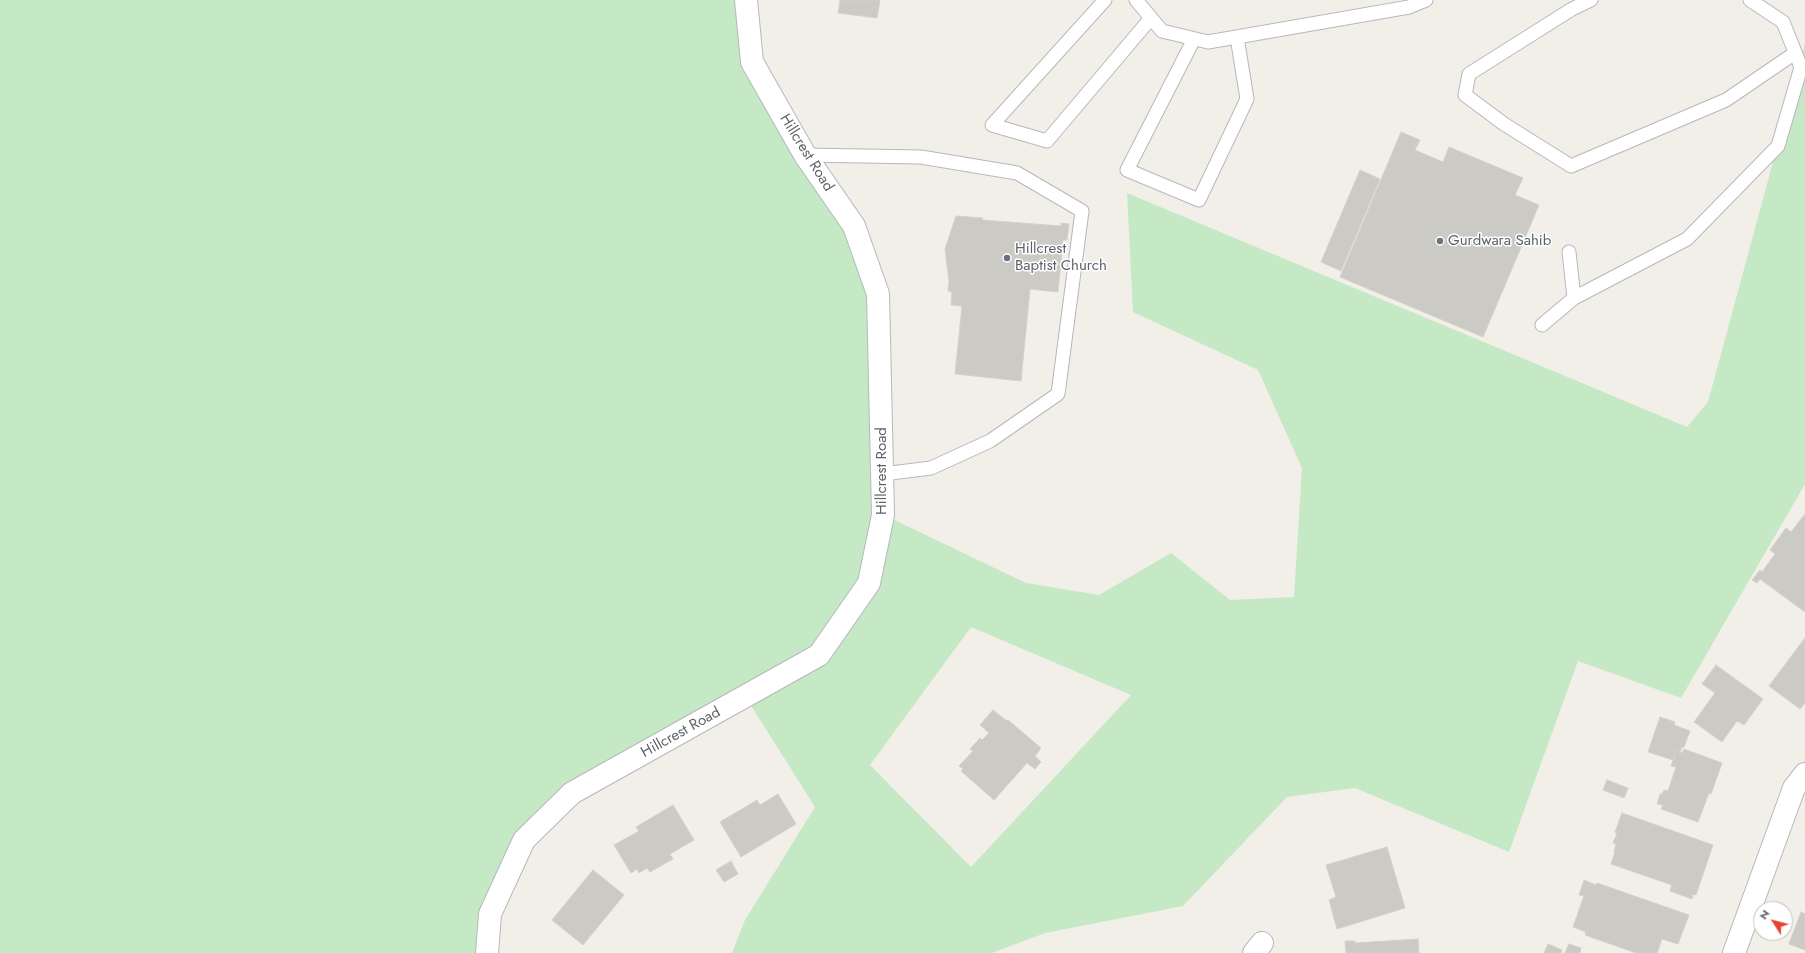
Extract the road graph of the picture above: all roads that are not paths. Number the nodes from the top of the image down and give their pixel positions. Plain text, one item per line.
1 (746, 0) edge
2 (1105, 0) edge
3 (1136, 0) edge
4 (1426, 0) edge
5 (1591, 0) edge
6 (1750, 0) edge
7 (1151, 18) junction
8 (1237, 37) junction
9 (1194, 39) junction
10 (1795, 53) junction
11 (805, 155) junction
12 (1569, 252) dead end
13 (1574, 298) junction
14 (1542, 325) dead end
15 (883, 474) junction
16 (1805, 774) edge
17 (487, 953) edge
18 (1734, 953) edge

1 - 11 street, Hillcrest Road
2 - 7 lane
3 - 7 lane
4 - 8 lane
5 - 10 lane
6 - 10 lane
7 - 9 lane
8 - 9 lane
8 - 9 lane
10 - 13 lane
11 - 15 street, Hillcrest Road
11 - 15 lane
12 - 13 lane
13 - 14 lane
15 - 17 street, Hillcrest Road
16 - 18 street

